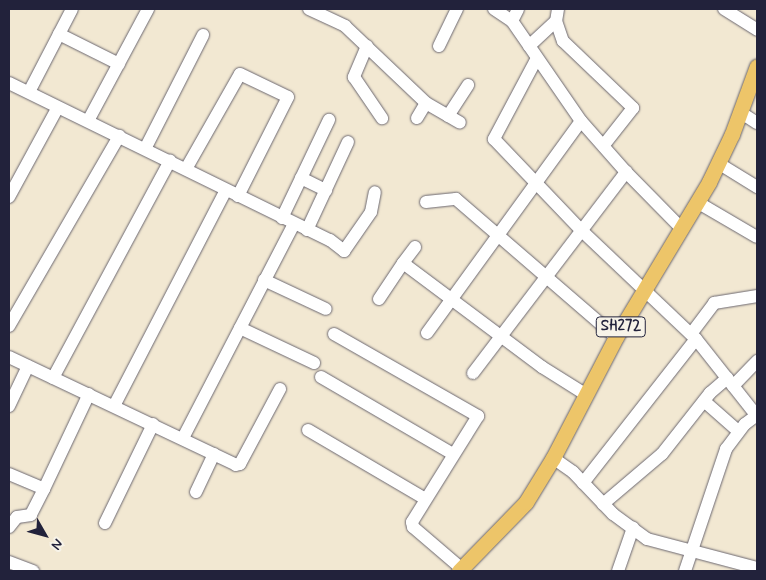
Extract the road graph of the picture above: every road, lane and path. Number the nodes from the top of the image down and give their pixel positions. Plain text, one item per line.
1 (72, 9) edge
2 (148, 9) edge
3 (309, 9) edge
4 (457, 9) edge
5 (494, 9) edge
6 (518, 9) edge
7 (724, 9) edge
8 (557, 15) edge
9 (512, 22) junction
10 (757, 30) edge
11 (59, 34) junction
12 (203, 35) dead end
13 (367, 46) junction
14 (439, 46) dead end
15 (529, 46) junction
16 (538, 58) junction
17 (119, 64) junction
18 (757, 68) edge
19 (9, 83) edge
20 (468, 85) dead end
21 (29, 92) junction
22 (426, 103) junction
23 (58, 106) junction
24 (740, 112) junction
25 (448, 116) junction
26 (382, 118) dead end
27 (417, 118) dead end
28 (329, 120) dead end
29 (581, 120) junction
30 (88, 121) junction
31 (460, 123) dead end
32 (757, 123) edge
33 (119, 136) junction
34 (348, 142) dead end
35 (603, 146) junction
36 (145, 149) junction
37 (170, 161) junction
38 (718, 162) junction
39 (186, 169) junction
40 (626, 172) junction
41 (301, 178) junction
42 (539, 183) junction
43 (757, 187) edge
44 (226, 190) junction
45 (326, 190) junction
46 (375, 192) dead end
47 (238, 196) junction
48 (9, 197) edge
49 (426, 202) dead end
50 (698, 202) junction
51 (282, 218) junction
52 (294, 224) junction
53 (682, 229) junction
54 (307, 230) junction
55 (581, 230) junction
56 (498, 235) junction
57 (757, 237) edge
58 (415, 246) dead end
59 (404, 263) junction
60 (546, 278) junction
61 (264, 280) junction
62 (644, 290) junction
63 (757, 296) edge
64 (378, 299) dead end
65 (452, 300) junction
66 (326, 309) dead end
67 (9, 326) edge
68 (240, 328) junction
69 (427, 333) dead end
70 (334, 334) dead end
71 (502, 336) junction
72 (616, 336) junction
73 (694, 336) junction
74 (9, 357) edge
75 (757, 361) edge
76 (314, 363) dead end
77 (28, 366) junction
78 (473, 373) dead end
79 (321, 377) dead end
80 (53, 378) junction
81 (730, 382) junction
82 (280, 389) dead end
83 (90, 394) junction
84 (585, 394) junction
85 (704, 400) junction
86 (9, 406) edge
87 (114, 406) junction
88 (757, 415) edge
89 (154, 424) junction
90 (308, 430) dead end
91 (738, 431) junction
92 (183, 438) junction
93 (214, 454) junction
94 (453, 454) junction
95 (553, 458) junction
96 (9, 474) edge
97 (583, 483) junction
98 (44, 490) junction
99 (196, 492) dead end
100 (424, 498) junction
101 (604, 504) junction
102 (106, 523) dead end
103 (9, 527) edge
104 (633, 528) junction
105 (691, 549) junction
106 (9, 562) edge
107 (728, 566) edge
108 (757, 568) edge
109 (461, 570) edge
110 (33, 571) edge
111 (618, 571) edge
112 (685, 571) edge

1 - 11 street
2 - 17 street
3 - 13 street
4 - 14 street
5 - 9 street
6 - 9 street
7 - 10 street
8 - 15 street
8 - 35 street
9 - 15 street
11 - 17 street
11 - 21 street
12 - 36 street
13 - 22 street
13 - 26 street
15 - 16 street
16 - 29 street
16 - 42 street
17 - 30 street
18 - 24 main road, SH272
19 - 21 street
20 - 25 street
21 - 23 street
22 - 25 street
22 - 27 street
23 - 30 street
23 - 48 street
24 - 32 street
24 - 38 main road, SH272
25 - 31 street
28 - 41 street
29 - 35 street
29 - 42 street
30 - 33 street
33 - 36 street
33 - 67 street
34 - 45 street
35 - 40 street
36 - 37 street
37 - 39 street
37 - 80 street
38 - 43 street
38 - 50 main road, SH272
39 - 44 street
39 - 47 street
40 - 53 street
40 - 55 street
41 - 45 street
41 - 51 street
42 - 55 street
42 - 56 street
44 - 47 street
44 - 87 street
45 - 54 street
46 - 54 street
47 - 51 street
49 - 56 street
50 - 53 main road, SH272
50 - 57 street
51 - 52 street
52 - 54 street
52 - 61 street
53 - 62 main road, SH272
55 - 60 street
55 - 62 street
56 - 60 street
56 - 65 street
58 - 59 street
59 - 64 street
59 - 65 street
60 - 71 street
60 - 72 street
61 - 66 street
61 - 68 street
62 - 72 main road, SH272
62 - 73 street
63 - 73 street
65 - 69 street
65 - 71 street
68 - 76 street
68 - 92 street
70 - 94 street
71 - 78 street
71 - 84 street
72 - 84 main road, SH272
73 - 81 street
73 - 97 street
74 - 77 street
75 - 81 street
77 - 80 street
77 - 86 street
79 - 94 street
80 - 83 street
81 - 85 street
81 - 88 street
82 - 93 street
83 - 87 street
83 - 98 street
84 - 95 main road, SH272
85 - 91 street
85 - 101 street
87 - 89 street
88 - 91 street
89 - 92 street
89 - 102 street
90 - 100 street
91 - 105 street
92 - 93 street
93 - 99 street
94 - 100 street
95 - 97 street
95 - 109 main road, SH272
96 - 98 street
97 - 101 street
98 - 103 street
100 - 109 street
101 - 104 street
104 - 105 street
104 - 111 street
105 - 107 street
105 - 112 street
106 - 110 street
107 - 108 street

